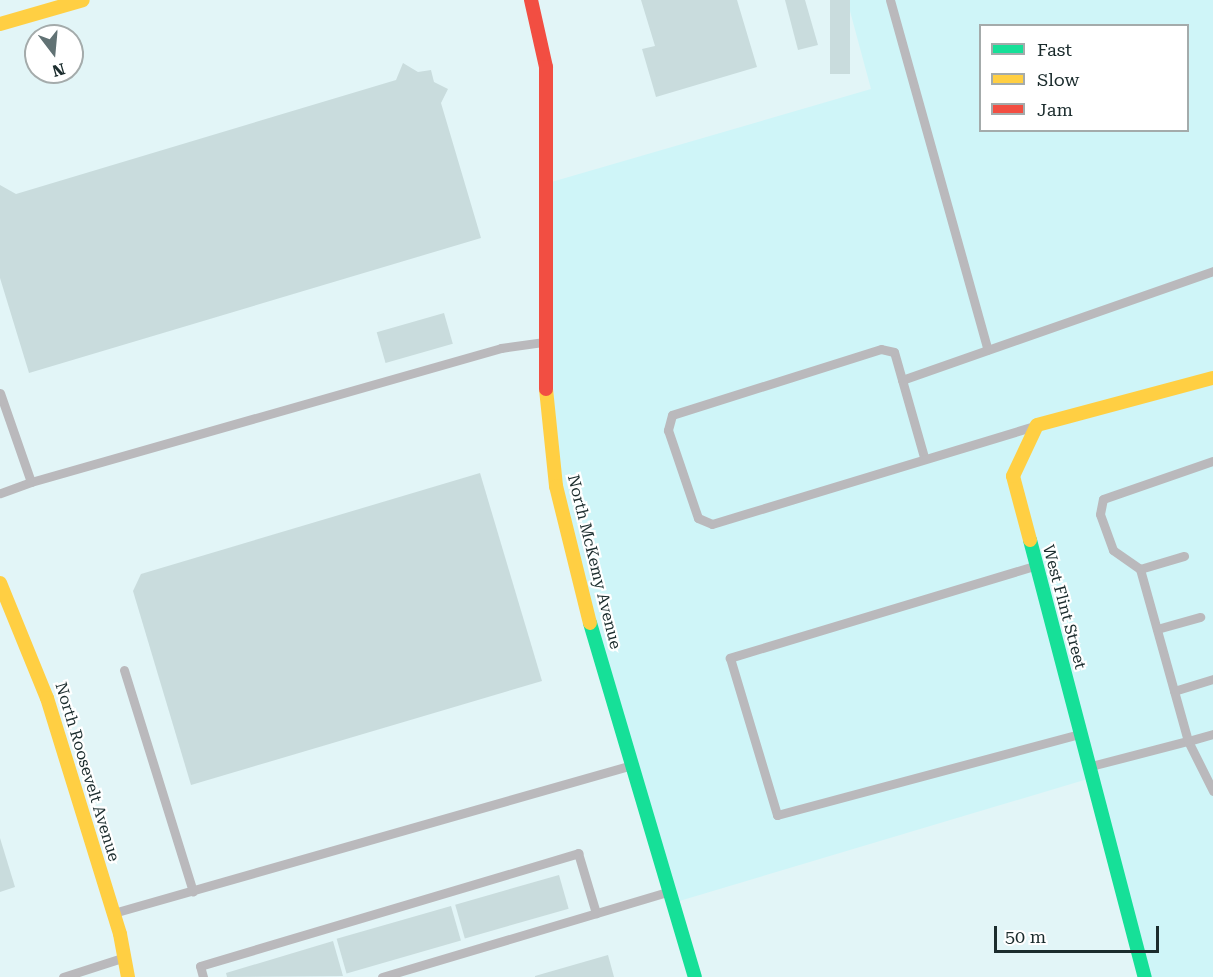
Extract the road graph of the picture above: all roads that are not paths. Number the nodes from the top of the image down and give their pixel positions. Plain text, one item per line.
1 (83, 0) edge
2 (531, 0) edge
3 (890, 0) edge
4 (0, 24) edge
5 (1213, 271) edge
6 (547, 341) junction
7 (988, 350) junction
8 (1213, 378) edge
9 (902, 380) junction
10 (0, 393) edge
11 (1037, 425) junction
12 (924, 457) junction
13 (1213, 461) edge
14 (31, 482) junction
15 (0, 493) edge
16 (1184, 556) dead end
17 (1036, 566) junction
18 (1140, 569) junction
19 (0, 583) edge
20 (1200, 617) dead end
21 (1157, 629) junction
22 (124, 670) dead end
23 (1213, 680) edge
24 (1174, 691) junction
25 (1081, 734) junction
26 (1213, 734) edge
27 (1188, 741) junction
28 (634, 764) junction
29 (1090, 767) junction
30 (1213, 791) edge
31 (673, 890) junction
32 (193, 891) junction
33 (114, 913) junction
34 (596, 913) junction
35 (124, 957) junction
36 (63, 977) edge
37 (128, 977) edge
38 (203, 977) edge
39 (382, 977) edge
40 (694, 977) edge
41 (1145, 977) edge

1 - 4 street
2 - 6 street, North McKemy Avenue
3 - 7 lane
5 - 7 lane
6 - 14 lane
6 - 28 street, North McKemy Avenue
7 - 9 lane
8 - 11 street
9 - 12 lane
9 - 12 lane
10 - 14 lane
11 - 12 lane
11 - 17 street, West Flint Street
13 - 18 lane
14 - 15 lane
16 - 18 lane
17 - 25 street, West Flint Street
17 - 25 lane
18 - 21 lane
19 - 33 street, North Roosevelt Avenue
20 - 21 lane
21 - 24 lane
22 - 32 lane
23 - 24 lane
24 - 27 lane
25 - 29 street, West Flint Street
26 - 27 lane
27 - 29 lane
27 - 30 lane
28 - 31 street, North McKemy Avenue
28 - 32 lane
29 - 41 street, West Flint Street
31 - 34 lane
31 - 40 street, North McKemy Avenue
32 - 33 lane
33 - 35 street, North Roosevelt Avenue
34 - 38 lane
34 - 39 lane
35 - 36 lane
35 - 37 street, North Roosevelt Avenue

